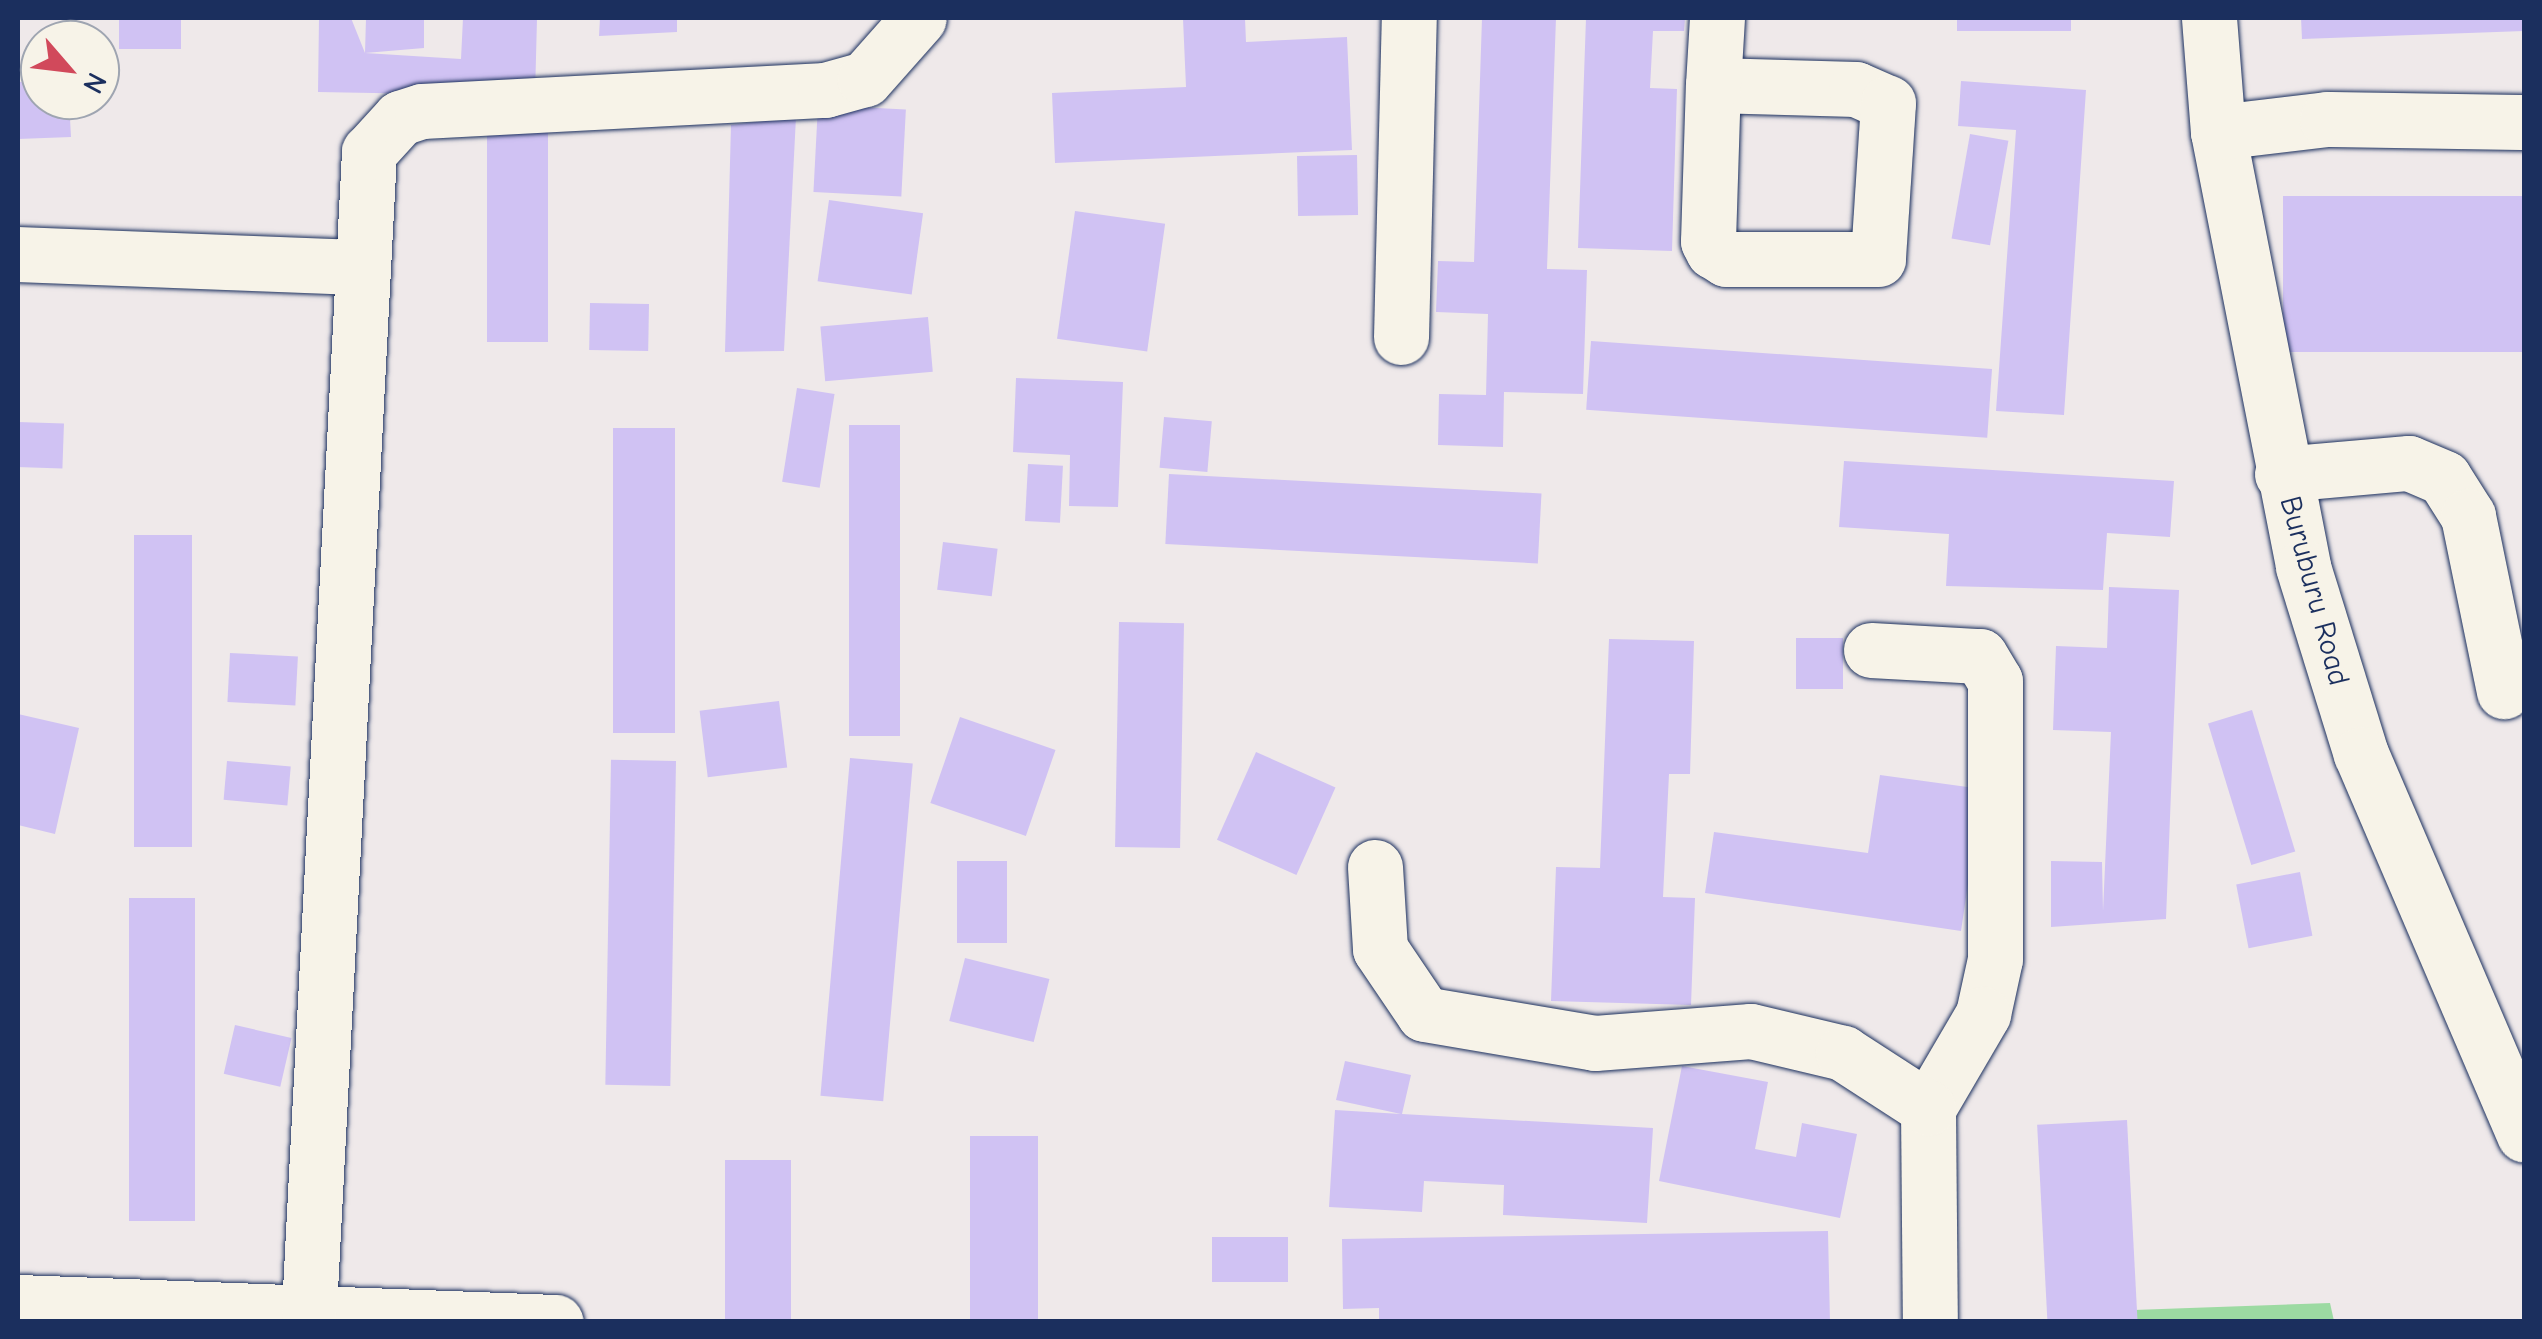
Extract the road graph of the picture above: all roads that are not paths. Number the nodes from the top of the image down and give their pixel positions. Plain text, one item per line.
1 (919, 18) edge
2 (1403, 18) edge
3 (1717, 18) edge
4 (2210, 18) edge
5 (1714, 85) dead end
6 (2524, 122) edge
7 (2218, 132) junction
8 (18, 254) edge
9 (356, 267) junction
10 (1400, 337) dead end
11 (2282, 474) junction
12 (1872, 650) dead end
13 (2504, 692) dead end
14 (1375, 867) dead end
15 (2510, 1064) edge
16 (1928, 1108) junction
17 (2524, 1136) edge
18 (18, 1302) edge
19 (309, 1310) junction
20 (80, 1312) edge
21 (556, 1322) edge
22 (1930, 1322) edge

1 - 9 street
2 - 10 street
3 - 5 street
4 - 7 street, Buruburu Road
6 - 7 street
7 - 11 street, Buruburu Road
8 - 9 street
9 - 19 street
11 - 13 street
11 - 15 street, Buruburu Road
12 - 16 street
14 - 16 street
15 - 17 street, Buruburu Road
16 - 22 street
18 - 20 street
19 - 20 street
19 - 21 street

